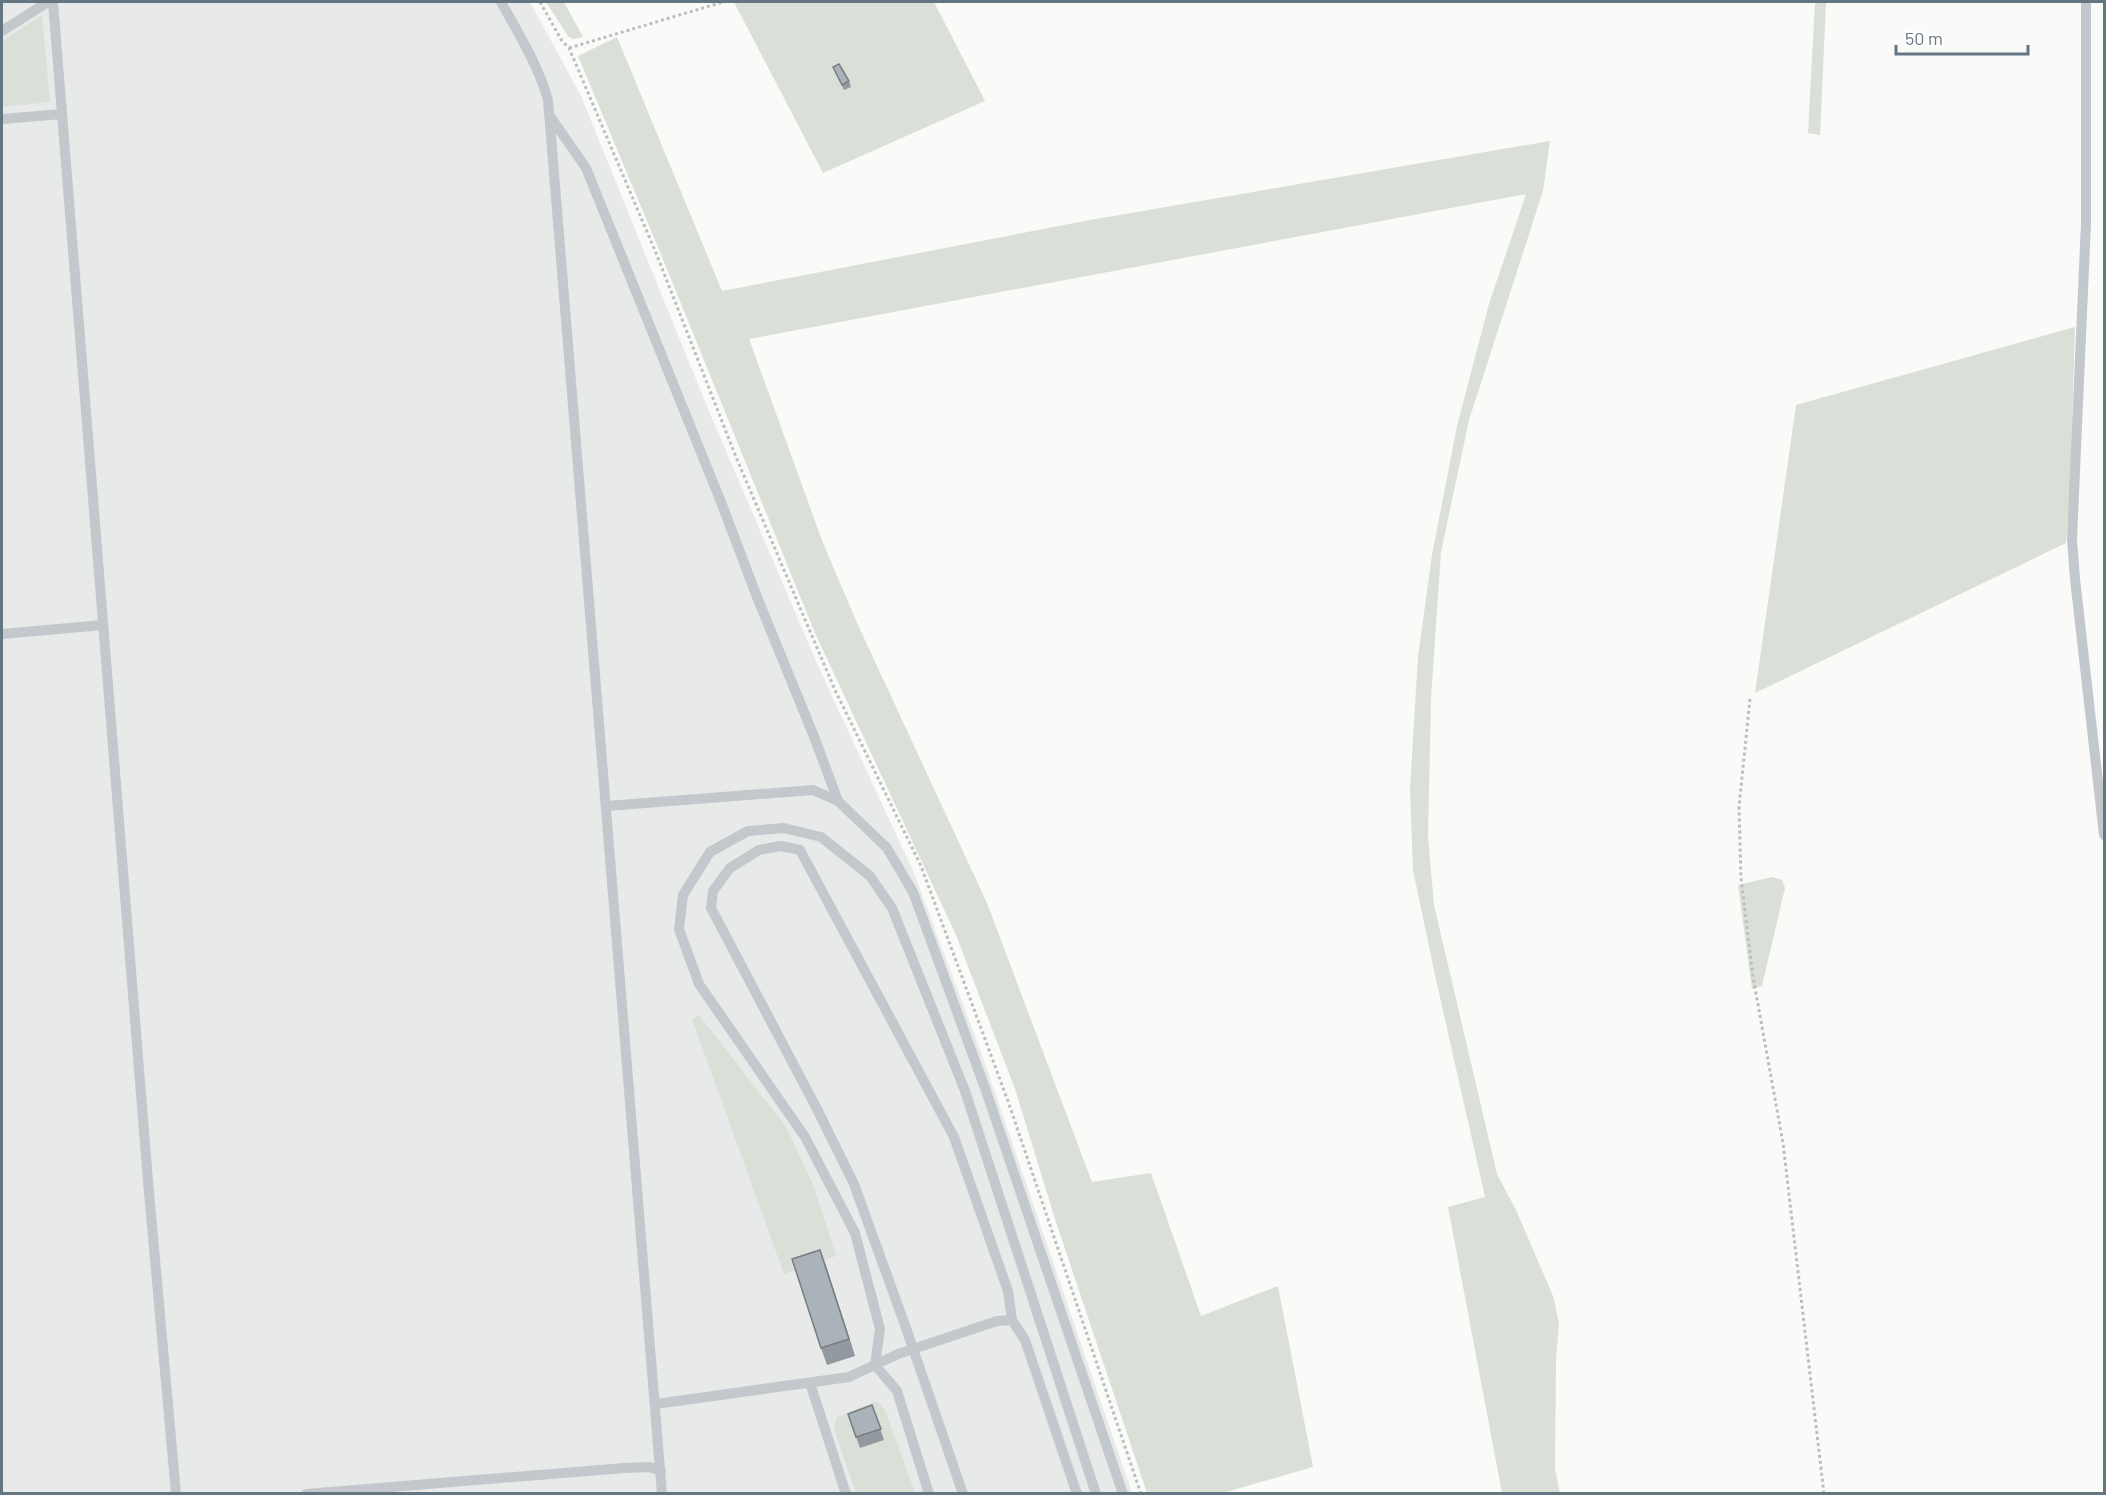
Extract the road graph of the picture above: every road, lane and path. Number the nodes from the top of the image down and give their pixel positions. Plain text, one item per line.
1 (48, 2) edge
2 (53, 2) edge
3 (501, 2) edge
4 (540, 2) edge
5 (723, 2) edge
6 (2086, 2) edge
7 (2, 31) edge
8 (569, 48) junction
9 (62, 114) junction
10 (550, 116) junction
11 (2, 119) edge
12 (103, 625) junction
13 (2, 634) edge
14 (1750, 699) dead end
15 (838, 801) junction
16 (607, 806) junction
17 (2104, 835) edge
18 (1012, 1320) junction
19 (913, 1349) junction
20 (875, 1365) junction
21 (810, 1383) junction
22 (656, 1404) junction
23 (661, 1471) junction
24 (176, 1494) edge
25 (306, 1494) edge
26 (662, 1494) edge
27 (846, 1494) edge
28 (929, 1494) edge
29 (963, 1494) edge
30 (1077, 1494) edge
31 (1096, 1494) edge
32 (1122, 1494) edge
33 (1141, 1494) edge
34 (1824, 1494) edge

1 - 7 lane
2 - 9 lane
3 - 10 lane
4 - 8 path
5 - 8 path
6 - 17 lane
8 - 33 path
9 - 11 lane
9 - 12 lane
10 - 15 lane
10 - 16 lane
12 - 13 lane
12 - 24 lane
14 - 34 path
15 - 16 lane
15 - 32 lane
16 - 22 lane
18 - 19 lane
18 - 19 lane
18 - 30 lane
19 - 20 lane
19 - 29 lane
20 - 21 lane
20 - 28 lane
20 - 31 lane
21 - 22 lane
21 - 27 lane
22 - 23 lane
23 - 25 lane
23 - 26 lane

